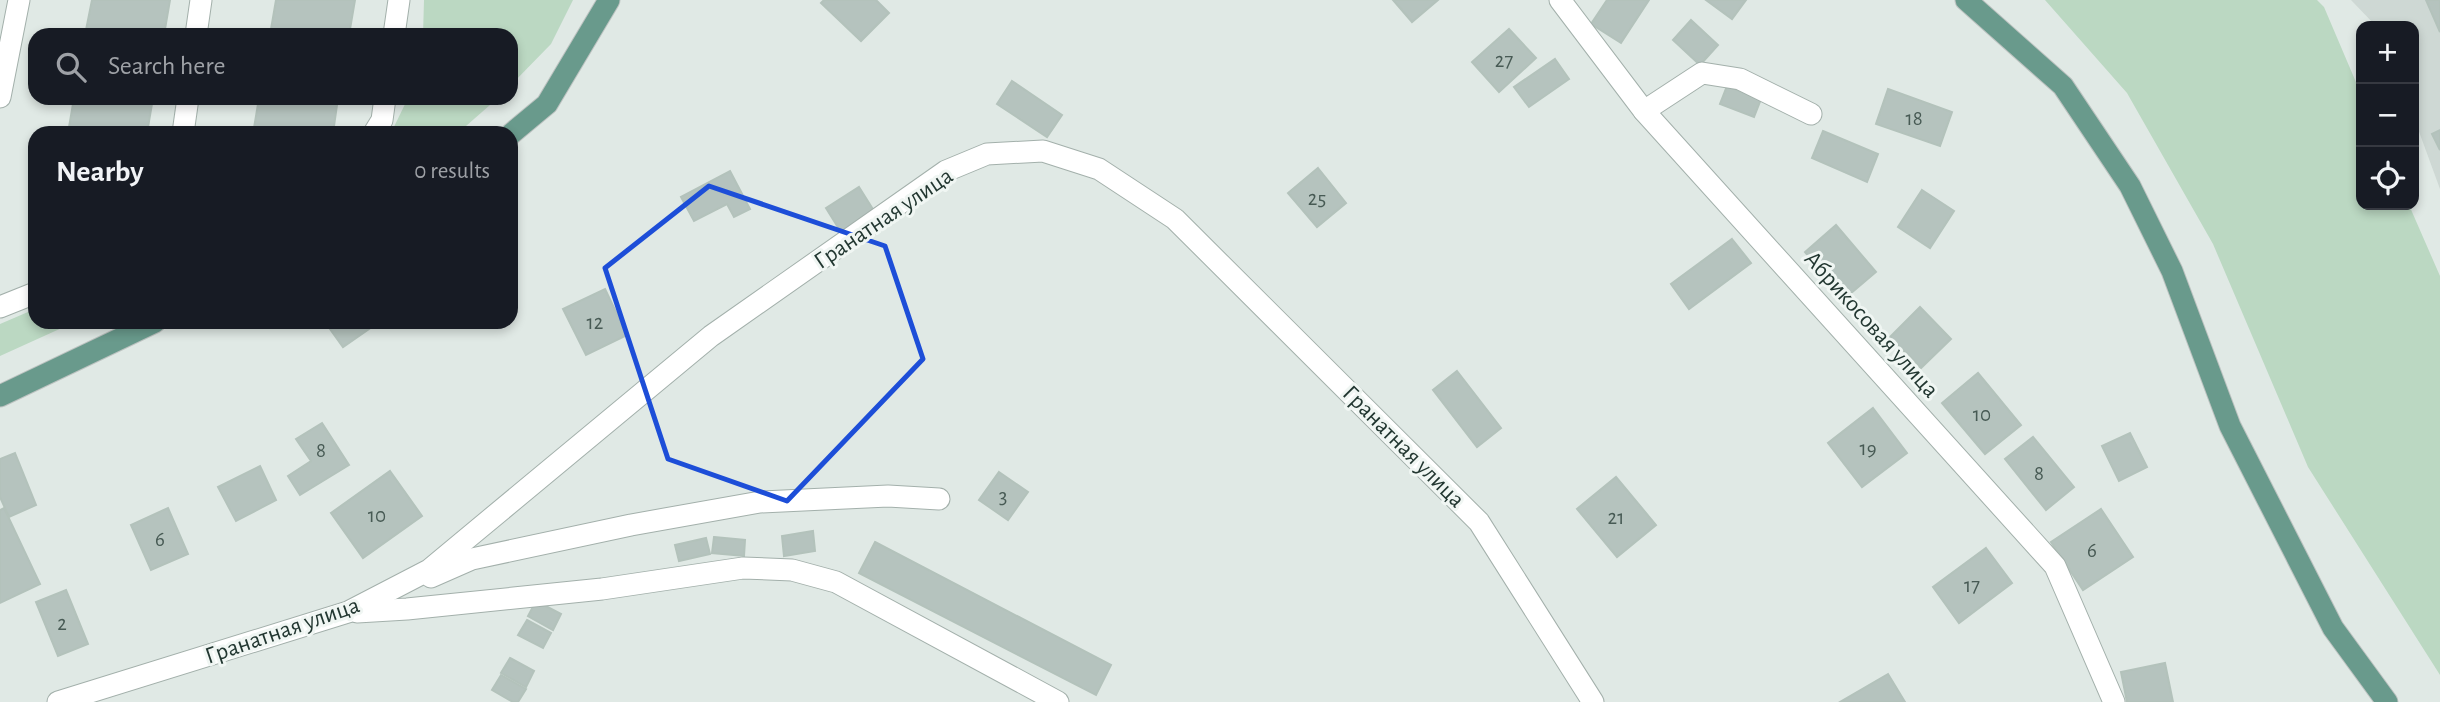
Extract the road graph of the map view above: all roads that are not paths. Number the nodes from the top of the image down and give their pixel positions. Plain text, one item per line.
1 (19, 0) edge
2 (201, 0) edge
3 (399, 0) edge
4 (609, 0) edge
5 (1560, 0) edge
6 (1966, 0) edge
7 (197, 28) edge
8 (395, 28) edge
9 (0, 97) edge
10 (187, 105) edge
11 (384, 105) edge
12 (1644, 111) junction
13 (1811, 114) dead end
14 (184, 126) edge
15 (378, 126) edge
16 (518, 128) edge
17 (28, 296) edge
18 (0, 307) edge
19 (140, 329) edge
20 (0, 396) edge
21 (939, 499) dead end
22 (348, 612) junction
23 (58, 702) edge
24 (1058, 702) edge
25 (1592, 702) edge
26 (2114, 702) edge
27 (2387, 702) edge

1 - 9 street
2 - 7 street
3 - 8 street
4 - 16 main road
5 - 12 street, Абрикосовая улица
6 - 27 main road
10 - 14 street
11 - 15 street
12 - 13 street
12 - 26 street, Абрикосовая улица
17 - 18 street
19 - 20 main road
21 - 22 street
22 - 23 street, Гранатная улица
22 - 24 street
22 - 25 street, Гранатная улица

